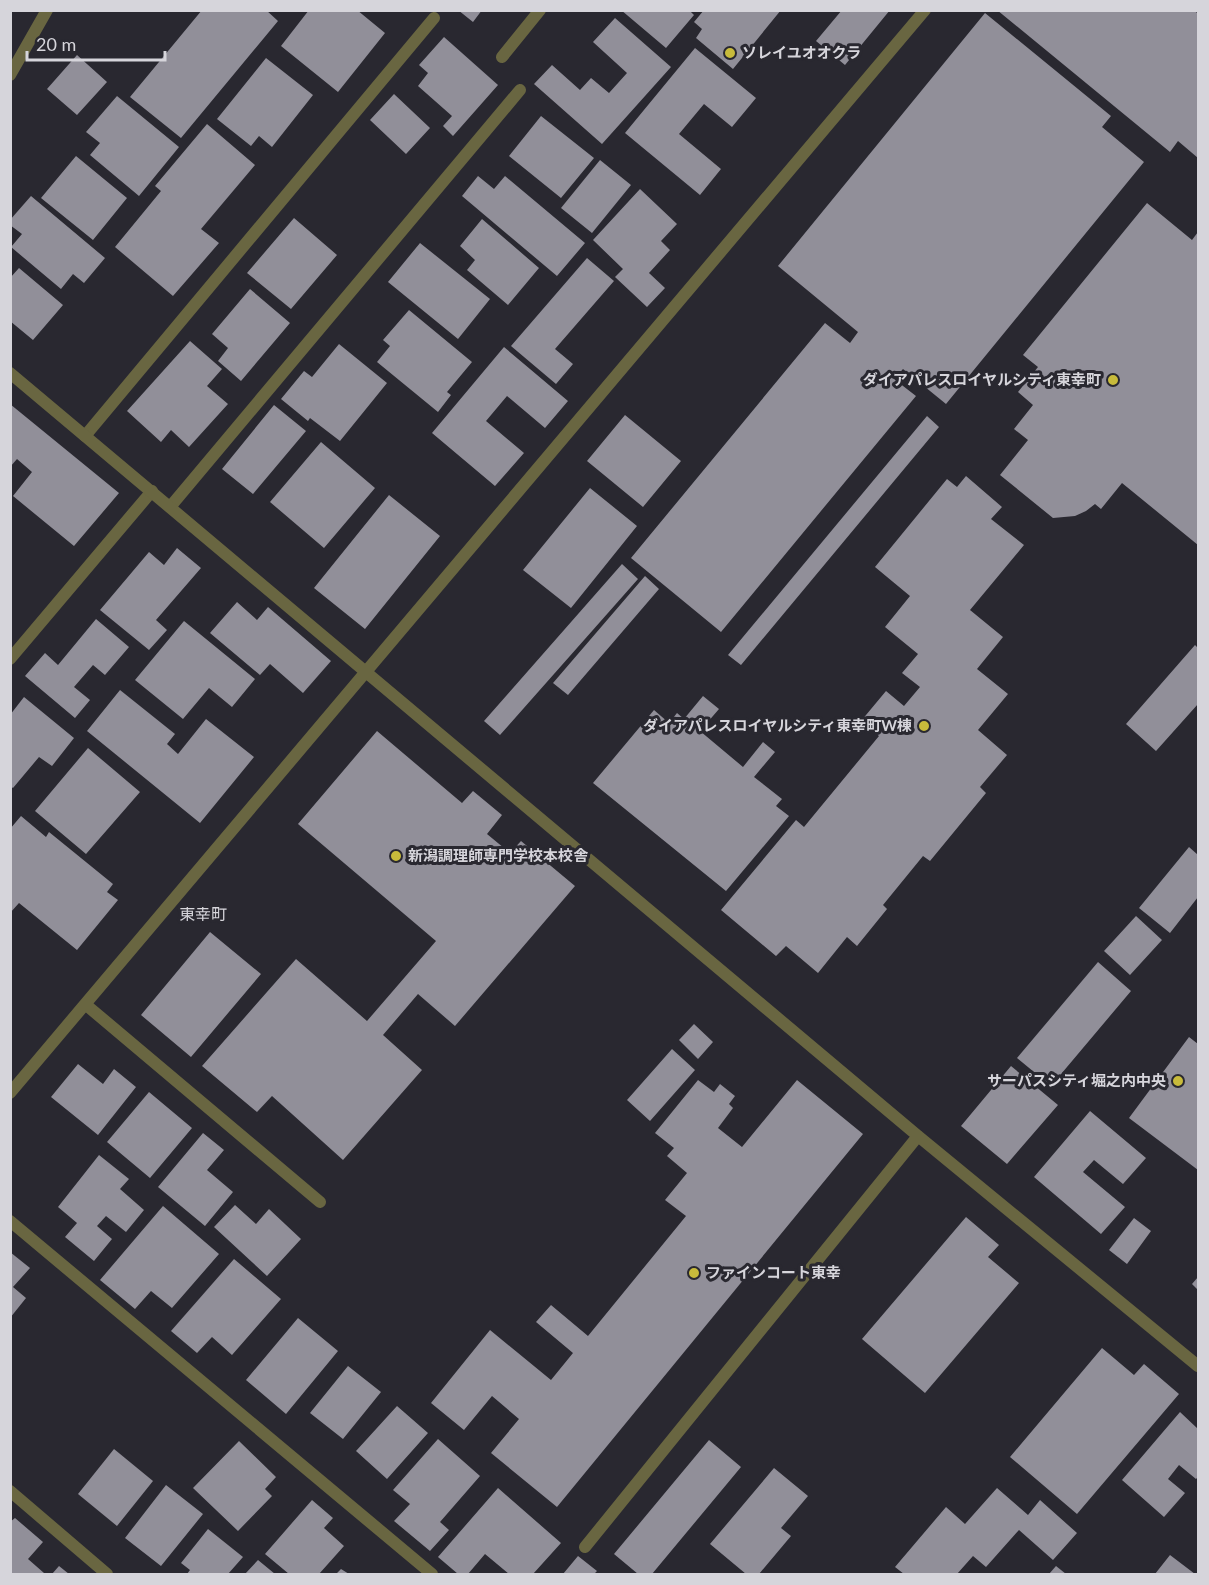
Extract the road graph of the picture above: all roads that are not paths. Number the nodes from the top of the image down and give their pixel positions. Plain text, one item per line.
1 (47, 10) edge
2 (540, 10) edge
3 (925, 10) edge
4 (434, 18) dead end
5 (502, 57) dead end
6 (10, 75) edge
7 (520, 90) dead end
8 (10, 373) edge
9 (85, 436) junction
10 (152, 491) junction
11 (170, 507) junction
12 (10, 659) edge
13 (365, 671) junction
14 (85, 1004) junction
15 (10, 1093) edge
16 (918, 1136) junction
17 (320, 1202) dead end
18 (10, 1221) edge
19 (1198, 1366) edge
20 (10, 1491) edge
21 (585, 1547) dead end
22 (107, 1575) edge
23 (432, 1575) edge

1 - 6 street
2 - 5 street
3 - 13 street
4 - 9 street
7 - 11 street
8 - 9 street
9 - 10 street
10 - 11 street
10 - 12 street
11 - 13 street
13 - 14 street
13 - 16 street
14 - 15 street
14 - 17 street
16 - 19 street
16 - 21 street
18 - 23 street
20 - 22 street

